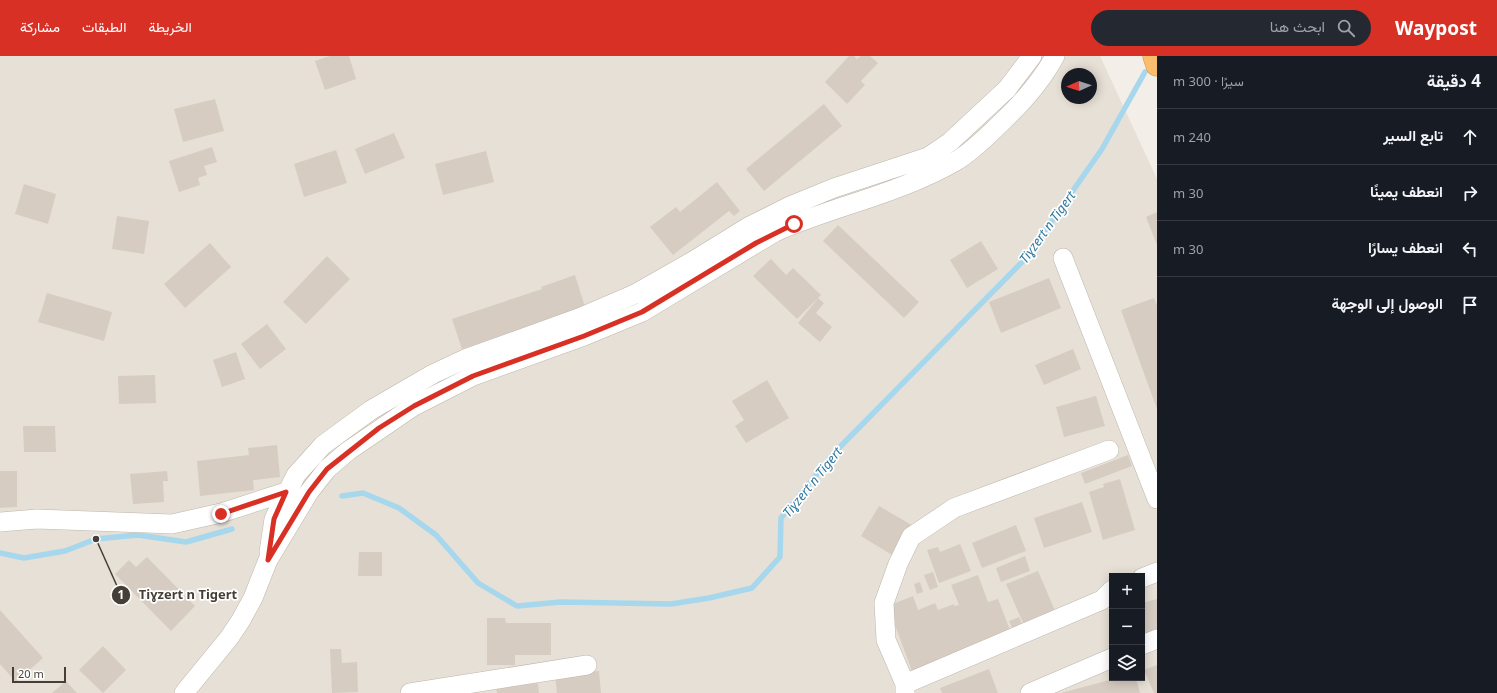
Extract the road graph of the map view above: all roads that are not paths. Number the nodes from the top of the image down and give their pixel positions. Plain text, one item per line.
1 (1032, 56) edge
2 (1055, 56) edge
3 (1154, 56) edge
4 (1157, 65) edge
5 (1063, 258) dead end
6 (1110, 450) dead end
7 (286, 492) junction
8 (1157, 500) edge
9 (0, 522) edge
10 (268, 560) junction
11 (1157, 572) edge
12 (1145, 577) edge
13 (1109, 593) edge
14 (1157, 638) edge
15 (1145, 644) edge
16 (1109, 659) edge
17 (587, 665) dead end
18 (905, 688) edge
19 (184, 693) edge
20 (410, 693) edge
21 (1030, 693) edge

1 - 7 street
2 - 10 street
3 - 4 highway
5 - 8 street
6 - 18 street
7 - 9 street
7 - 10 street
10 - 19 street
11 - 12 street
13 - 18 street
14 - 15 street
16 - 21 street
17 - 20 street

